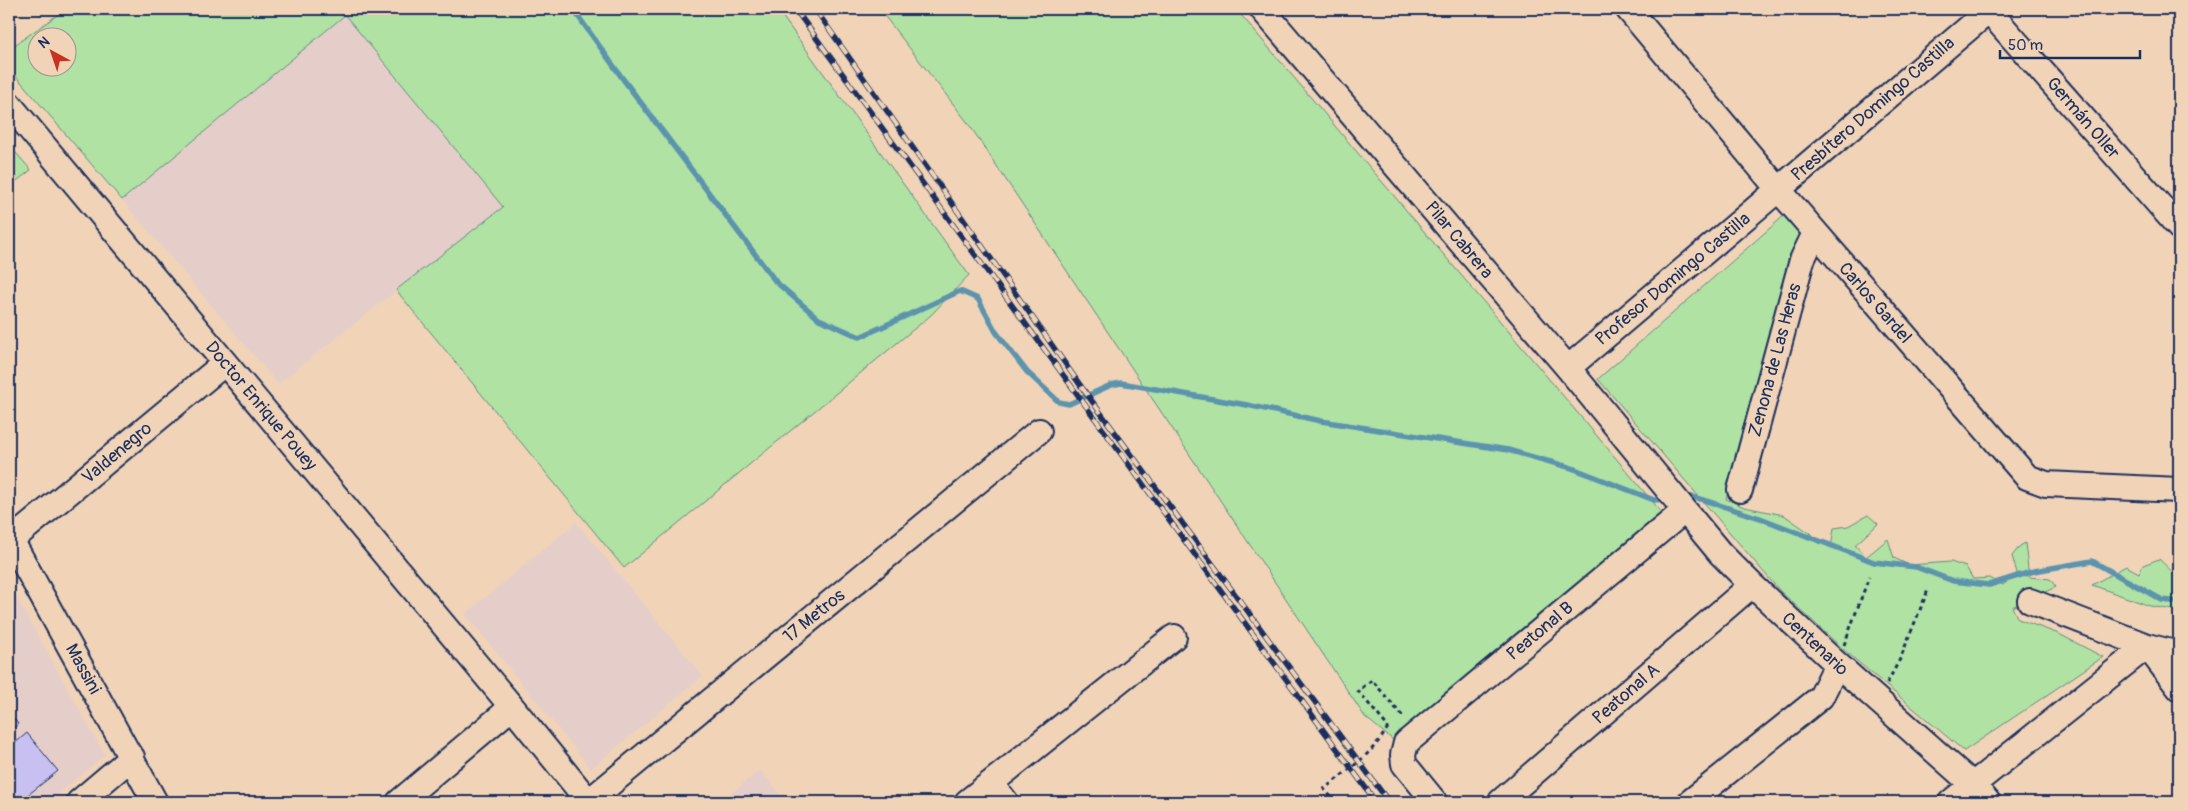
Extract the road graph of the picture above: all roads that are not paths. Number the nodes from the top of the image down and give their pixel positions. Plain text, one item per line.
1 (1262, 9) edge
2 (1628, 9) edge
3 (1989, 9) edge
4 (9, 104) edge
5 (1779, 190) junction
6 (2179, 227) edge
7 (1816, 233) junction
8 (225, 363) junction
9 (1568, 368) junction
10 (1040, 431) dead end
11 (1654, 474) joint
12 (1740, 490) dead end
13 (2179, 490) edge
14 (1683, 509) junction
15 (10, 539) edge
16 (1752, 585) junction
17 (2030, 601) dead end
18 (1174, 636) dead end
19 (2147, 646) junction
20 (2179, 654) edge
21 (1837, 664) junction
22 (2179, 688) edge
23 (512, 707) junction
24 (132, 757) junction
25 (991, 783) junction
26 (1981, 794) edge
27 (79, 802) edge
28 (155, 802) edge
29 (399, 802) edge
30 (588, 802) edge
31 (967, 802) edge
32 (1006, 802) edge
33 (1435, 802) edge
34 (1500, 802) edge
35 (1690, 802) edge
36 (1951, 802) edge

1 - 9 street, Pilar Cabrera
2 - 5 street, Carlos Gardel
3 - 5 street, Presbítero Domingo Castilla
3 - 6 street, Germán Oller
4 - 8 street, Doctor Enrique Pouey
5 - 7 street, Carlos Gardel
5 - 9 street, Profesor Domingo Castilla
7 - 12 street, Zenona de Las Heras
7 - 13 street, Carlos Gardel
8 - 15 street, Valdenegro
8 - 23 street, Doctor Enrique Pouey
9 - 11 street, Pilar Cabrera
10 - 30 street, 17 Metros
11 - 14 street, Centenario
14 - 16 street, Centenario
14 - 33 street, Peatonal B
15 - 24 street, Massini
16 - 21 street, Centenario
16 - 34 street, Peatonal A
17 - 19 street
18 - 25 street
19 - 20 street
19 - 22 street
19 - 26 street
21 - 26 street, Centenario
21 - 35 street
23 - 29 street
23 - 30 street, Doctor Enrique Pouey
24 - 27 street
24 - 28 street, Massini
25 - 31 street
25 - 32 street
26 - 36 street

